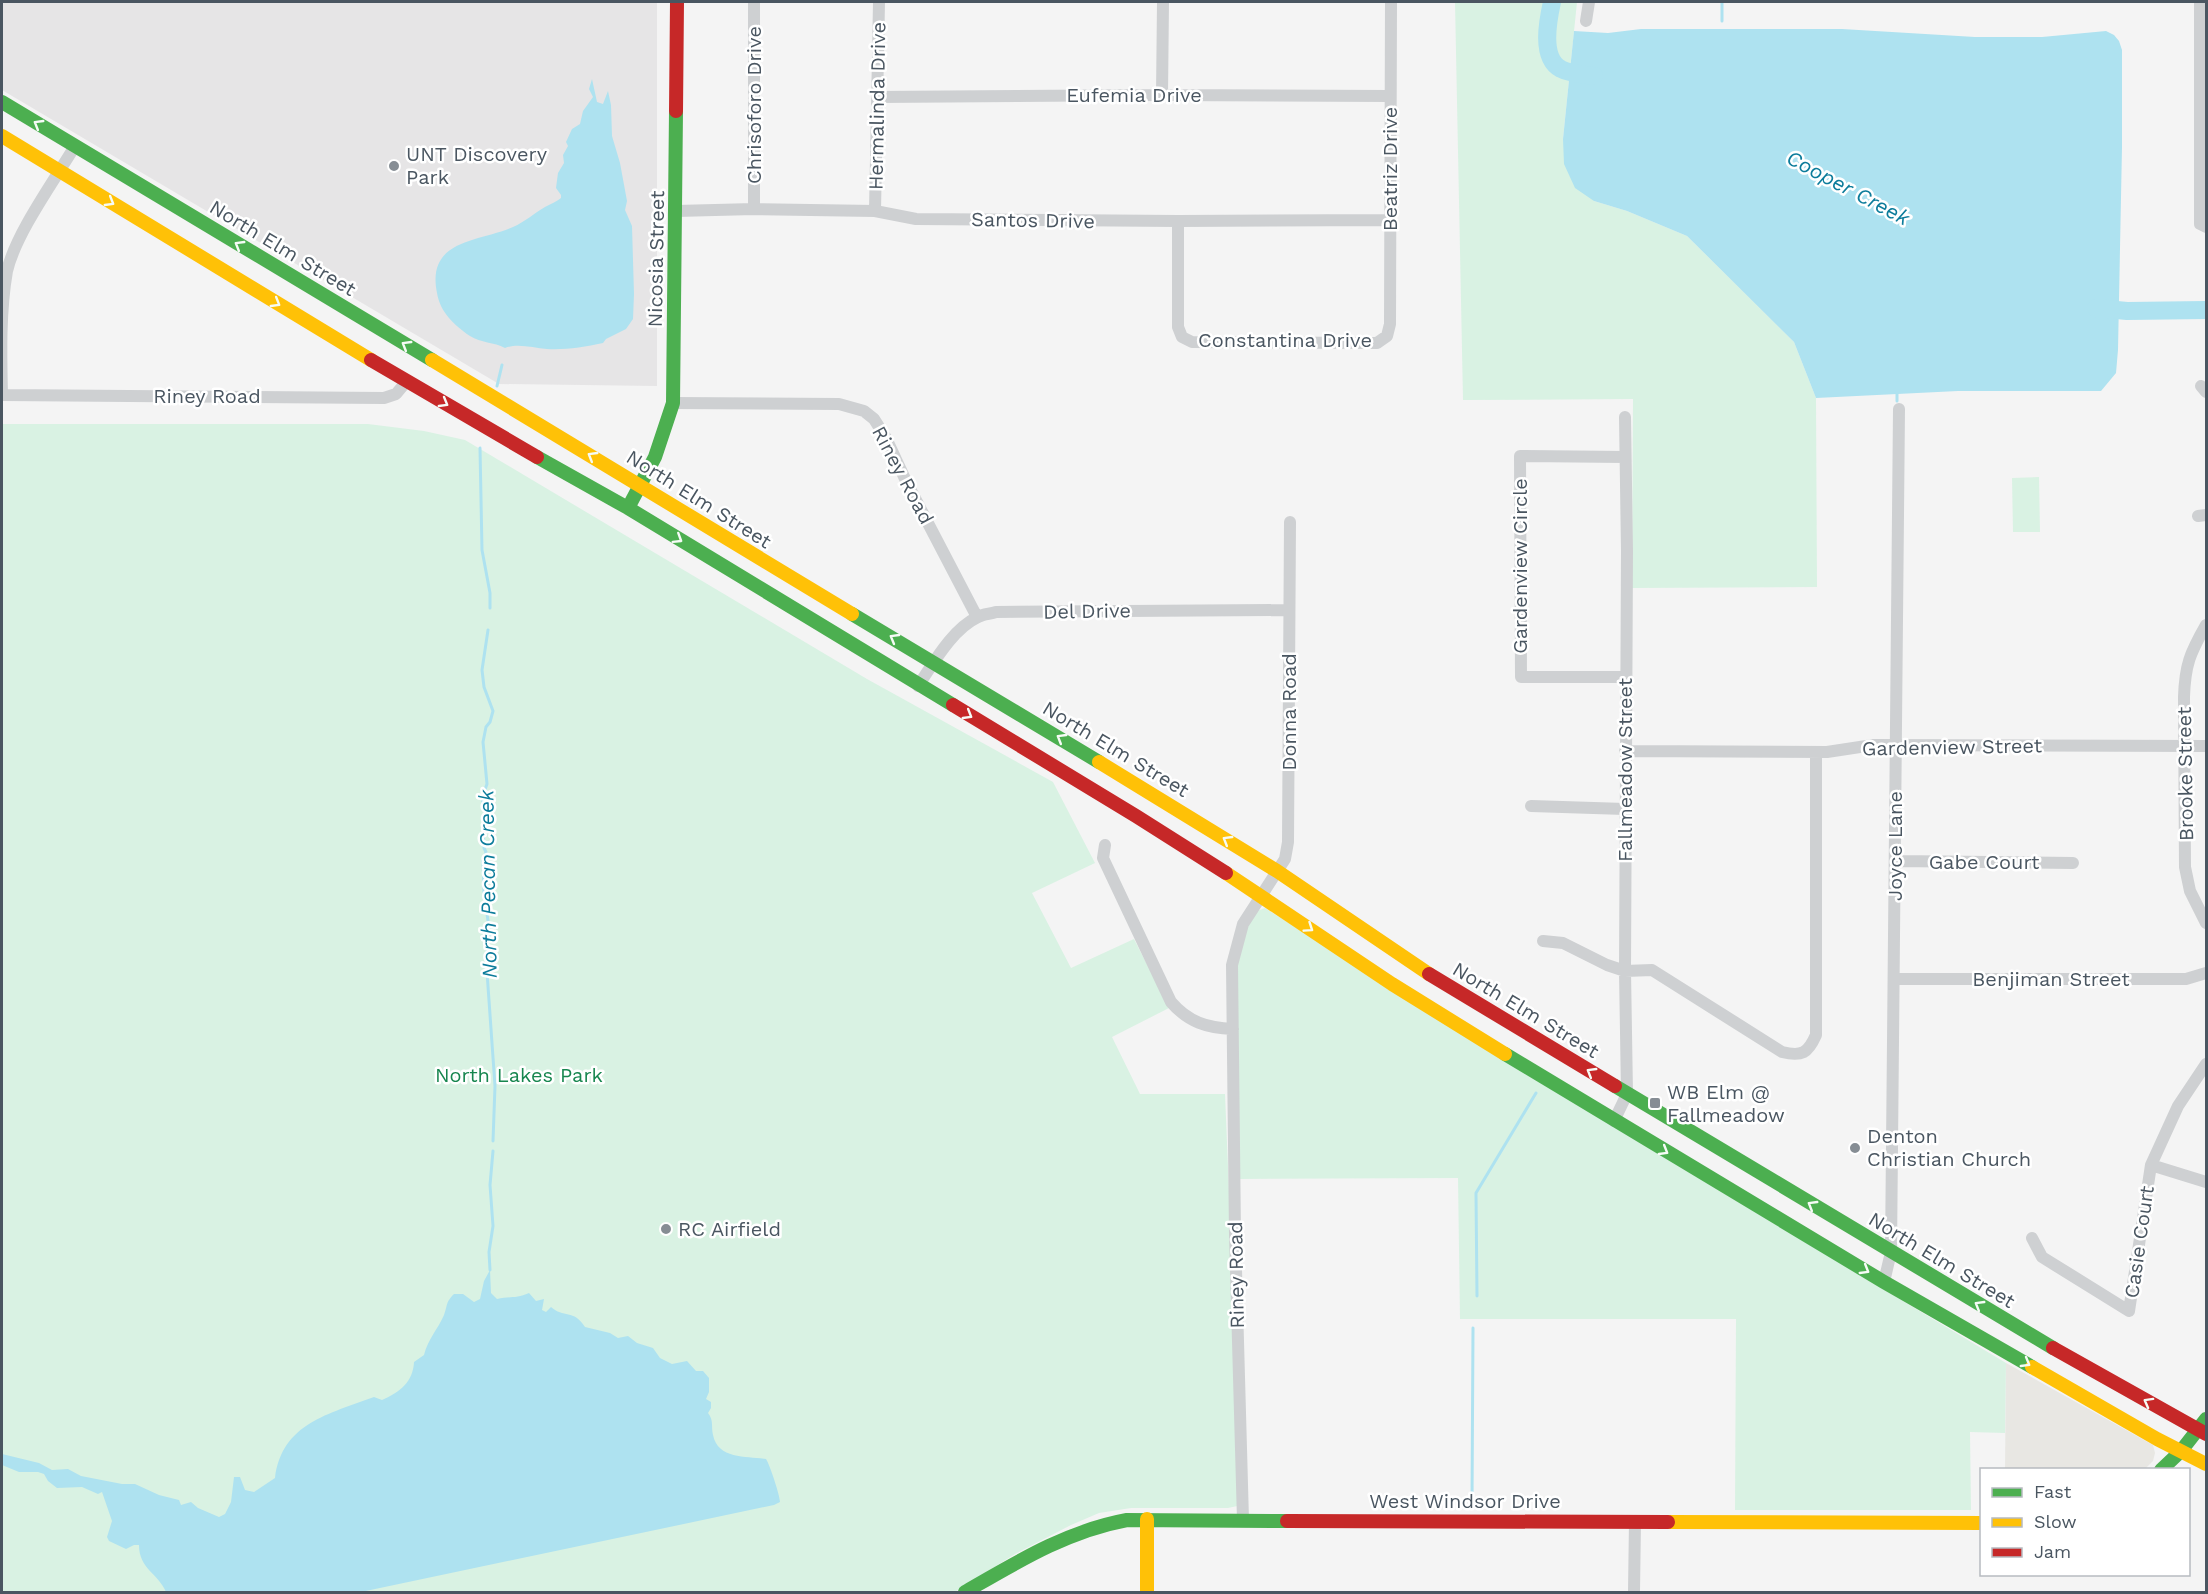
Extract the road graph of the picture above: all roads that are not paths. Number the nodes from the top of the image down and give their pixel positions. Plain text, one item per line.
1 (677, 2) edge
2 (754, 2) edge
3 (879, 2) edge
4 (1162, 2) edge
5 (1391, 2) edge
6 (1589, 2) edge
7 (2200, 2) edge
8 (1586, 21) dead end
9 (1162, 95) junction
10 (1390, 96) junction
11 (878, 97) junction
12 (2203, 99) edge
13 (2, 102) edge
14 (2, 136) edge
15 (75, 146) junction
16 (60, 171) junction
17 (754, 209) junction
18 (676, 211) junction
19 (875, 211) junction
20 (1390, 220) junction
21 (1178, 221) junction
22 (2203, 225) edge
23 (1387, 336) joint
24 (406, 382) junction
25 (2, 395) edge
26 (673, 403) junction
27 (1899, 409) dead end
28 (1625, 417) dead end
29 (1625, 458) junction
30 (642, 486) junction
31 (628, 508) junction
32 (1290, 522) dead end
33 (1289, 610) junction
34 (977, 617) junction
35 (2206, 625) edge
36 (935, 662) junction
37 (1625, 677) junction
38 (918, 686) junction
39 (1896, 745) junction
40 (2185, 746) junction
41 (2206, 747) edge
42 (1625, 751) junction
43 (1816, 752) junction
44 (1531, 806) dead end
45 (1625, 809) junction
46 (1104, 845) dead end
47 (1896, 861) junction
48 (2073, 863) dead end
49 (1277, 871) junction
50 (1260, 895) junction
51 (2206, 923) edge
52 (1543, 941) dead end
53 (1625, 971) junction
54 (2206, 973) edge
55 (1895, 979) junction
56 (1233, 1029) junction
57 (2206, 1064) edge
58 (1627, 1094) junction
59 (1614, 1121) junction
60 (2151, 1165) junction
61 (2206, 1182) edge
62 (2032, 1238) dead end
63 (1891, 1252) junction
64 (1884, 1282) junction
65 (2204, 1428) edge
66 (2181, 1451) junction
67 (2206, 1464) edge
68 (2163, 1468) edge
69 (1147, 1520) junction
70 (1243, 1520) junction
71 (1635, 1521) junction
72 (1980, 1524) edge
73 (965, 1593) edge
74 (1147, 1593) edge
75 (1634, 1593) edge

1 - 18 main road, Nicosia Street
2 - 17 street, Chrisoforo Drive
3 - 11 street, Hermalinda Drive
4 - 9 street
5 - 10 street, Beatriz Drive
6 - 8 street
7 - 12 street
9 - 10 street, Eufemia Drive
9 - 11 street, Eufemia Drive
10 - 20 street, Beatriz Drive
11 - 19 street, Hermalinda Drive
12 - 22 street
15 -> 13 main road, North Elm Street
14 - 16 main road
15 - 16 street
30 -> 15 main road, North Elm Street
16 -> 24 main road
16 - 25 street
17 - 18 street, Santos Drive
17 - 19 street, Santos Drive
18 - 26 main road, Nicosia Street
19 - 21 street, Santos Drive
20 - 21 street, Santos Drive
20 - 23 street, Beatriz Drive
21 - 23 street, Constantina Drive
24 - 25 street, Riney Road
24 -> 31 main road
26 - 30 main road, Nicosia Street
26 - 34 street, Riney Road
27 - 39 street, Joyce Lane
28 - 29 street, Fallmeadow Street
29 - 37 street, Fallmeadow Street
29 - 37 street, Gardenview Circle
30 - 31 main road, Nicosia Street
36 -> 30 main road, North Elm Street
31 -> 38 main road
32 - 33 street, Donna Road
33 - 34 street, Del Drive
33 - 49 street, Donna Road
34 - 36 street
35 - 40 street, Brooke Street
36 - 38 street
49 -> 36 main road, North Elm Street
37 - 42 street, Fallmeadow Street
38 -> 50 main road
39 - 40 street, Gardenview Street
39 - 43 street, Gardenview Street
39 - 47 street, Joyce Lane
40 - 41 street, Gardenview Street
40 - 51 street, Brooke Street
42 - 43 street, Gardenview Street
42 - 45 street, Fallmeadow Street
43 - 53 street
44 - 45 street
45 - 53 street, Fallmeadow Street
46 - 56 street
47 - 48 street, Gabe Court
47 - 55 street, Joyce Lane
49 - 50 street, Donna Road
58 -> 49 main road, North Elm Street
50 - 56 street, Riney Road
50 -> 59 main road
52 - 53 street
53 - 58 street, Fallmeadow Street
54 - 55 street, Benjiman Street
55 - 63 street, Joyce Lane
56 - 70 street, Riney Road
57 - 60 street, Casie Court
58 - 59 street, Fallmeadow Street
63 -> 58 main road, North Elm Street
59 -> 64 main road
60 - 61 street
60 - 62 street, Casie Court
63 - 64 street, Joyce Lane
65 -> 63 main road, North Elm Street
64 -> 66 main road
65 - 66 main road
66 - 67 main road
66 - 68 main road
69 - 70 main road, West Windsor Drive
69 - 73 main road, West Windsor Drive
69 - 74 main road
70 - 71 main road, West Windsor Drive
71 - 72 main road, West Windsor Drive
71 - 75 street

